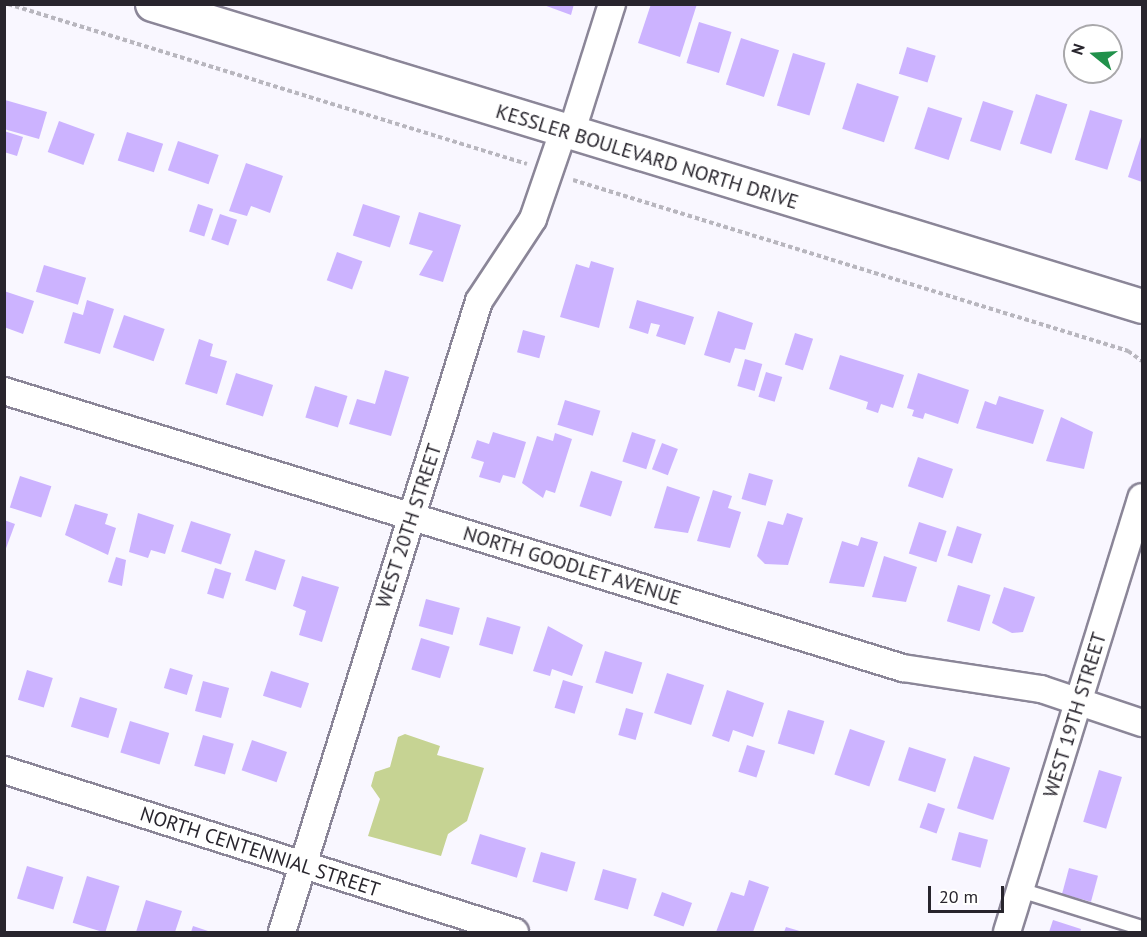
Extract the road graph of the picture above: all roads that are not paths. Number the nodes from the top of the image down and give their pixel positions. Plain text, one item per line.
1 (152, 4) edge
2 (612, 4) edge
3 (567, 133) junction
4 (1143, 306) edge
5 (4, 391) edge
6 (1140, 510) edge
7 (413, 518) junction
8 (1079, 702) junction
9 (1143, 723) edge
10 (4, 770) edge
11 (303, 866) junction
12 (1020, 890) junction
13 (1143, 928) edge
14 (282, 933) edge
15 (515, 933) edge
16 (1007, 933) edge

1 - 3 main road, KESSLER BOULEVARD NORTH DRIVE
2 - 3 street, WEST 20TH STREET
3 - 4 main road, KESSLER BOULEVARD NORTH DRIVE
3 - 7 street, WEST 20TH STREET
5 - 7 street, NORTH GOODLET AVENUE
6 - 8 street, WEST 19TH STREET
7 - 8 street, NORTH GOODLET AVENUE
7 - 11 street, WEST 20TH STREET
8 - 9 street, NORTH GOODLET AVENUE
8 - 12 street, WEST 19TH STREET
10 - 11 street, NORTH CENTENNIAL STREET
11 - 14 street, WEST 20TH STREET
11 - 15 street, NORTH CENTENNIAL STREET
12 - 13 lane
12 - 16 street, WEST 19TH STREET

